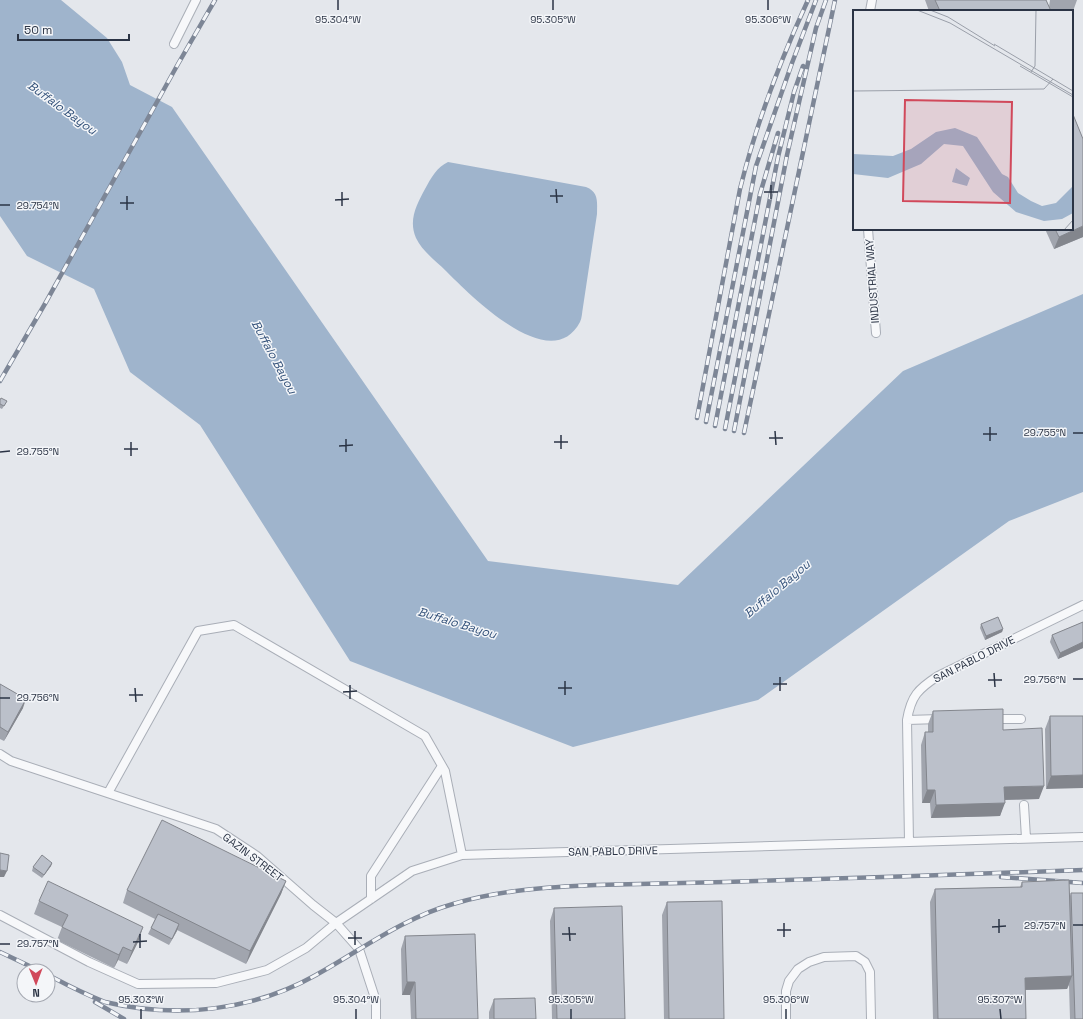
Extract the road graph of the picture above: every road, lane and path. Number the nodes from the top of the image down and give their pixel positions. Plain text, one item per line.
1 (196, 0) edge
2 (872, 0) edge
3 (870, 10) edge
4 (174, 44) dead end
5 (868, 230) edge
6 (876, 333) dead end
7 (1083, 605) edge
8 (983, 719) edge
9 (1022, 719) dead end
10 (907, 720) junction
11 (945, 720) edge
12 (0, 754) edge
13 (442, 766) junction
14 (108, 793) junction
15 (1024, 805) dead end
16 (1083, 837) edge
17 (1026, 838) junction
18 (909, 842) junction
19 (462, 855) junction
20 (371, 899) junction
21 (0, 915) edge
22 (336, 923) junction
23 (376, 1019) edge
24 (786, 1019) edge
25 (871, 1019) edge

1 - 4 lane
2 - 3 lane
5 - 6 lane, INDUSTRIAL WAY
7 - 10 lane, SAN PABLO DRIVE
8 - 9 lane
10 - 11 lane
10 - 18 lane, SAN PABLO DRIVE
12 - 14 lane, GAZIN STREET
13 - 14 lane
13 - 19 lane
13 - 20 lane
14 - 22 lane, GAZIN STREET
15 - 17 lane
16 - 17 lane, SAN PABLO DRIVE
17 - 18 lane, SAN PABLO DRIVE
18 - 19 lane, SAN PABLO DRIVE
19 - 20 lane, SAN PABLO DRIVE
20 - 22 lane, SAN PABLO DRIVE
21 - 22 lane, SAN PABLO DRIVE
22 - 23 lane, GAZIN STREET
24 - 25 lane

